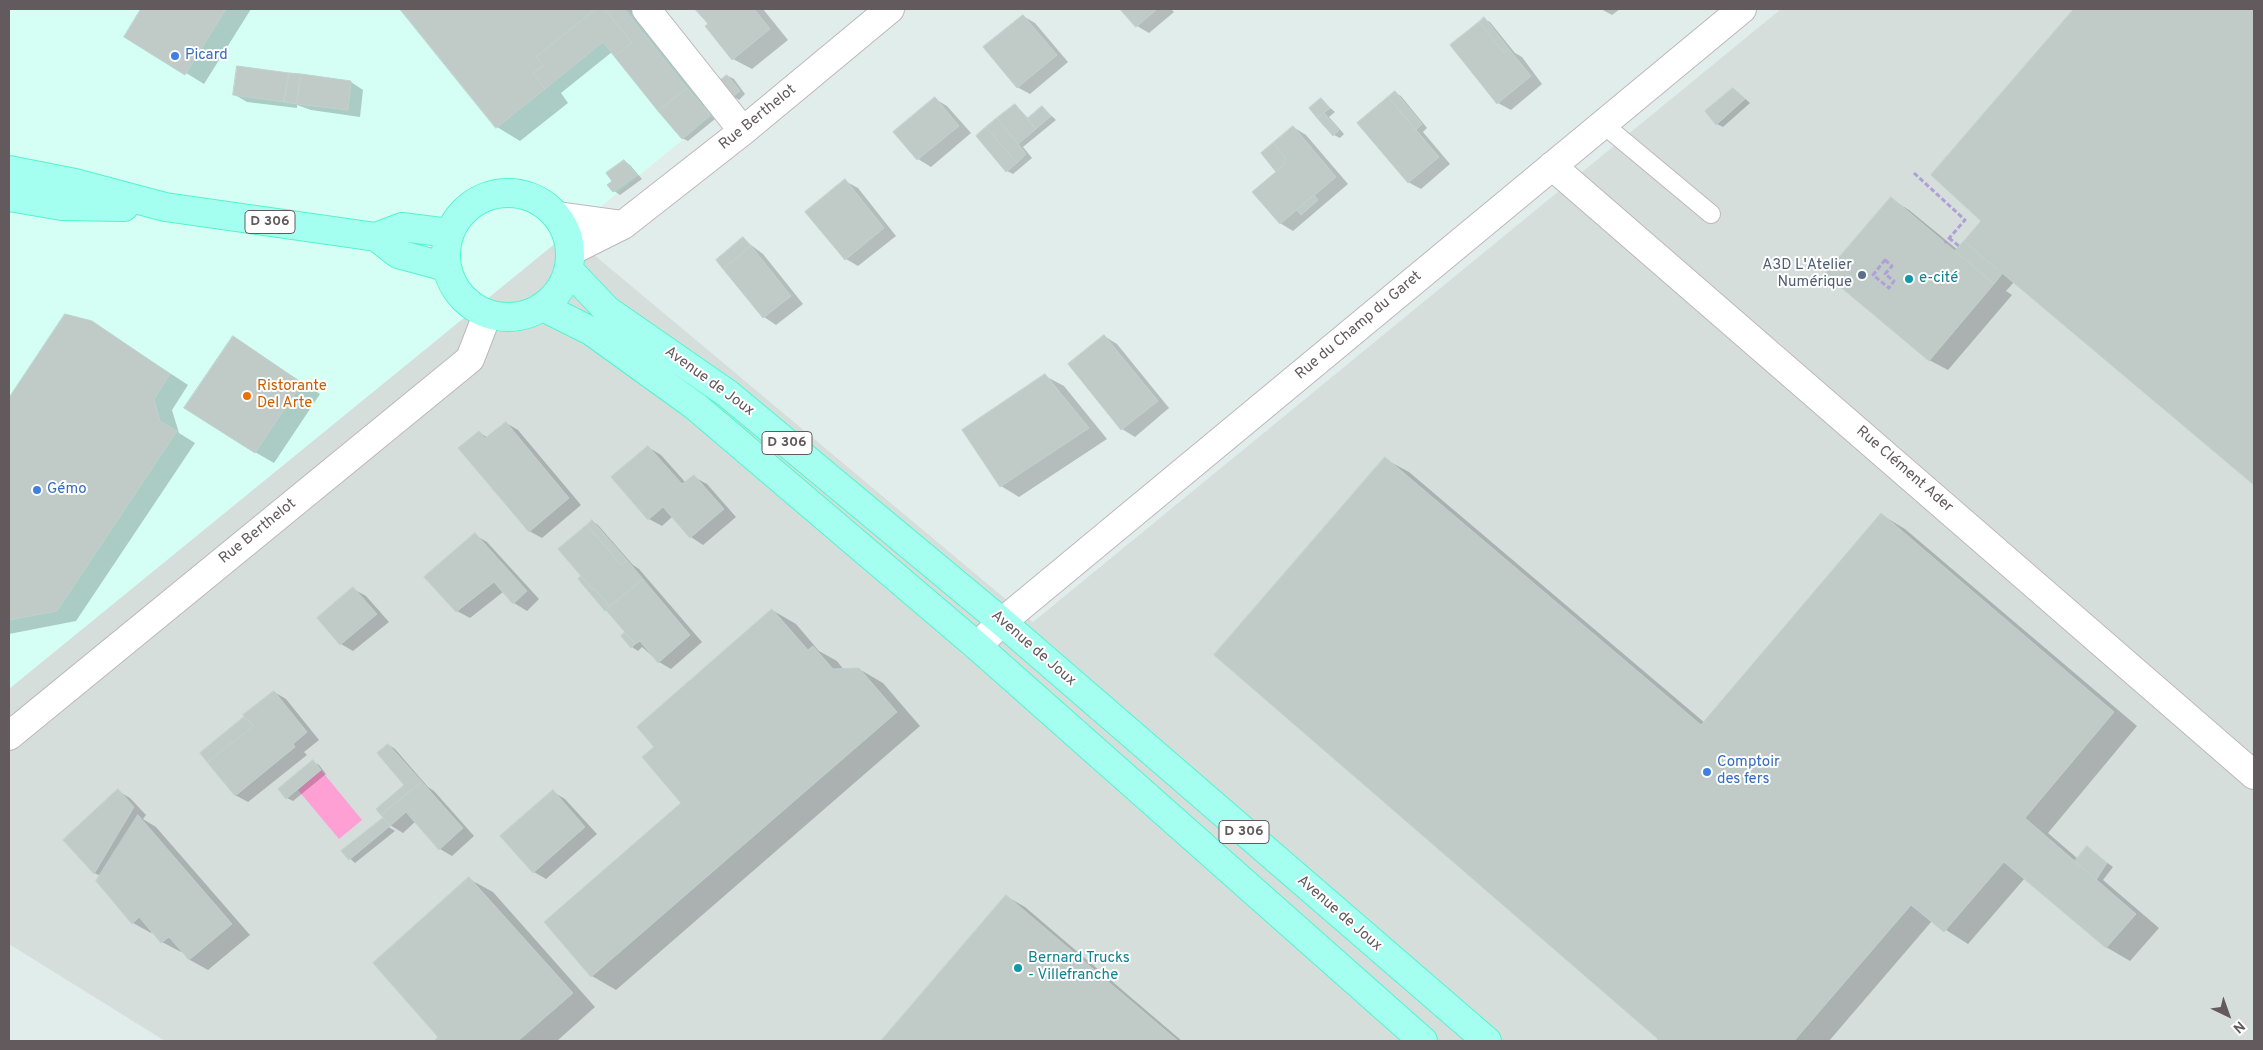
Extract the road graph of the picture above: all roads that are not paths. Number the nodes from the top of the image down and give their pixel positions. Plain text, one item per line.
1 (646, 9) edge
2 (890, 9) edge
3 (1742, 9) edge
4 (1603, 124) junction
5 (743, 131) junction
6 (1552, 166) junction
7 (9, 170) edge
8 (9, 197) edge
9 (165, 207) junction
10 (1711, 214) dead end
11 (558, 216) junction
12 (623, 225) junction
13 (450, 233) junction
14 (376, 237) junction
15 (570, 261) junction
16 (446, 267) junction
17 (543, 308) junction
18 (487, 315) junction
19 (1002, 622) junction
20 (977, 646) junction
21 (9, 736) edge
22 (2254, 775) edge
23 (1423, 1041) edge
24 (1487, 1041) edge

1 - 5 street
2 - 5 street, Rue Berthelot
3 - 4 street, Rue du Champ du Garet
4 - 6 street, Rue du Champ du Garet
4 - 10 lane
5 - 12 street, Rue Berthelot
6 - 19 street, Rue du Champ du Garet
6 - 22 street, Rue Clément Ader
7 - 9 main road, D 306
8 - 9 main road, D 306
9 - 14 main road, D 306
11 - 12 street
11 - 13 main road
11 - 15 main road
12 - 15 street, Rue Berthelot
13 - 14 main road, D 306
13 - 16 main road
14 - 16 main road, D 306
15 - 17 main road
15 - 19 main road, Avenue de Joux / D 306
16 - 18 main road
17 - 18 main road
17 - 20 main road, Avenue de Joux / D 306
18 - 21 street, Rue Berthelot
19 - 20 street, Rue du Champ du Garet
19 - 24 main road, Avenue de Joux / D 306
20 - 23 main road, Avenue de Joux / D 306

